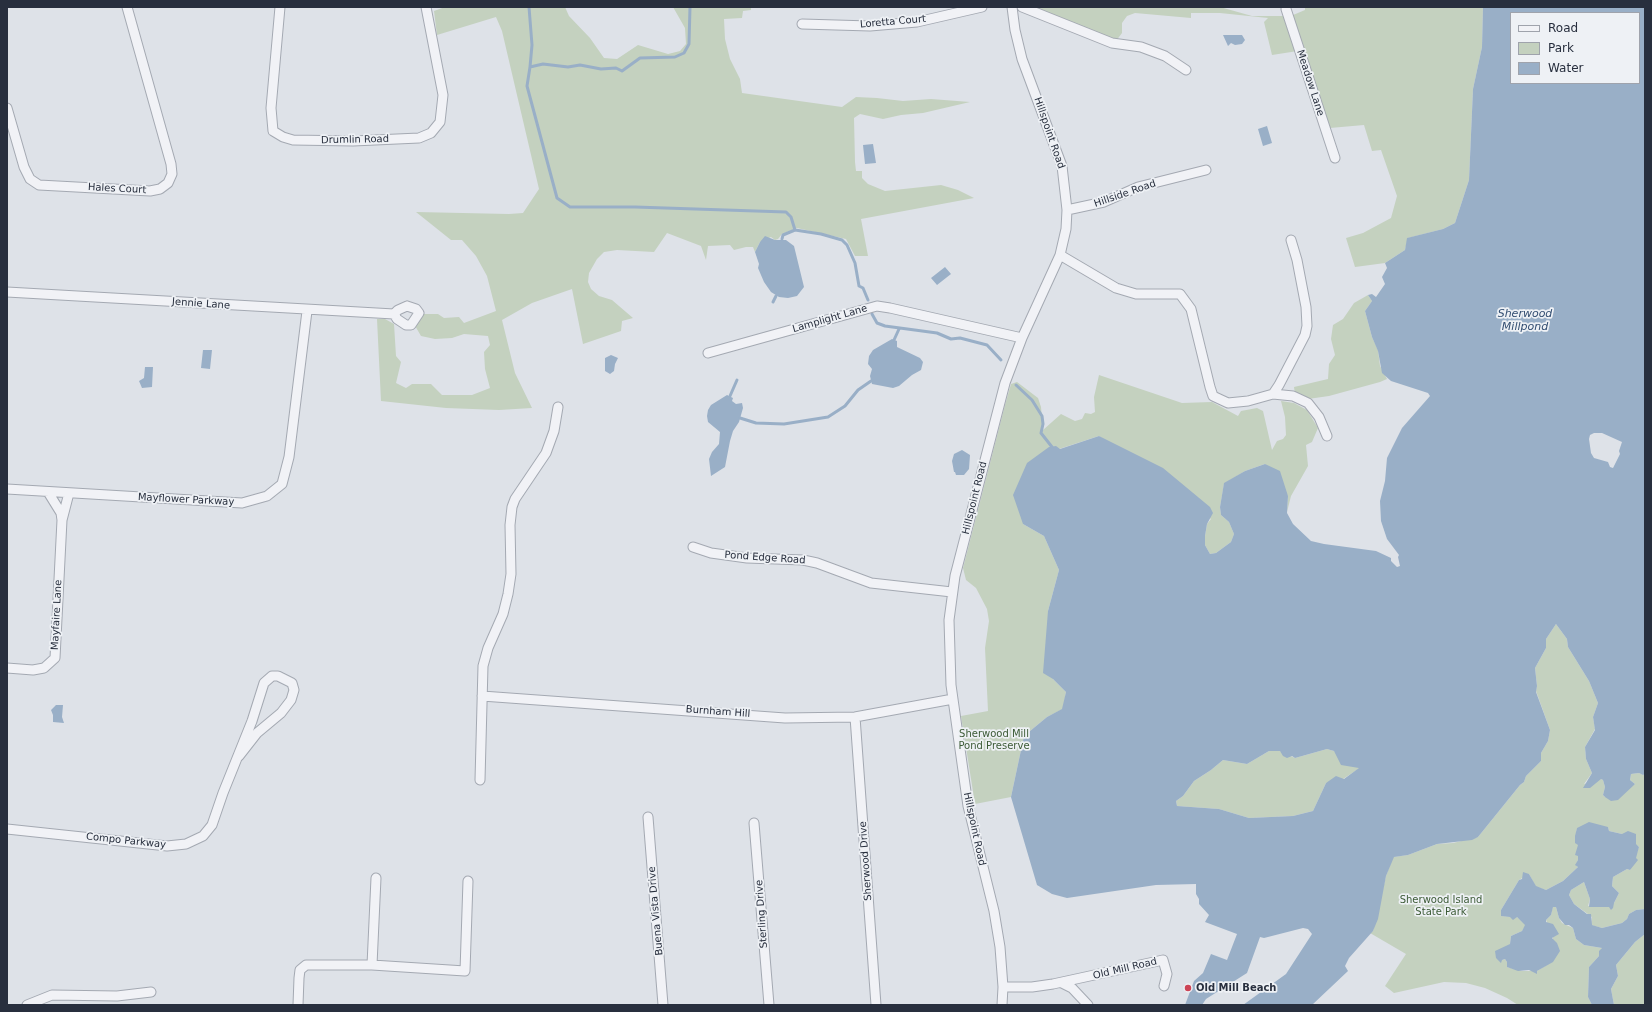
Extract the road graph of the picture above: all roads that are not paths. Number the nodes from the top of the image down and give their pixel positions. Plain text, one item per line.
1 (127, 7) edge
2 (280, 7) edge
3 (426, 7) edge
4 (982, 7) edge
5 (1012, 7) edge
6 (1022, 7) edge
7 (1286, 8) edge
8 (802, 24) dead end
9 (1186, 70) dead end
10 (7, 108) edge
11 (1335, 158) dead end
12 (1206, 170) dead end
13 (1067, 210) junction
14 (1290, 240) dead end
15 (1060, 255) junction
16 (7, 292) edge
17 (306, 311) junction
18 (394, 314) dead end
19 (1022, 338) junction
20 (708, 353) dead end
21 (1273, 394) junction
22 (558, 407) dead end
23 (1328, 436) dead end
24 (7, 489) edge
25 (48, 492) junction
26 (69, 493) junction
27 (62, 520) junction
28 (693, 547) dead end
29 (952, 592) junction
30 (7, 668) edge
31 (482, 696) junction
32 (953, 699) junction
33 (855, 717) junction
34 (238, 756) junction
35 (480, 780) dead end
36 (648, 817) dead end
37 (754, 823) dead end
38 (7, 829) edge
39 (376, 878) dead end
40 (468, 881) dead end
41 (372, 965) junction
42 (1062, 983) junction
43 (1164, 986) dead end
44 (1003, 987) junction
45 (150, 992) dead end
46 (27, 1005) edge
47 (298, 1005) edge
48 (663, 1005) edge
49 (769, 1005) edge
50 (876, 1005) edge
51 (1002, 1005) edge
52 (1088, 1005) edge

1 - 10 street, Hales Court
2 - 3 street, Drumlin Road
4 - 8 street, Loretta Court
5 - 13 street, Hillspoint Road
6 - 9 street
7 - 11 street, Meadow Lane
12 - 13 street, Hillside Road
13 - 15 street, Hillspoint Road
14 - 21 street
15 - 19 street, Hillspoint Road
15 - 21 street
16 - 17 street, Jennie Lane
17 - 18 street, Jennie Lane
17 - 26 street, Mayflower Parkway
19 - 20 street, Lamplight Lane
19 - 29 street, Hillspoint Road
21 - 23 street
22 - 31 street
24 - 25 street, Mayflower Parkway
25 - 26 street, Mayflower Parkway
25 - 27 street, Mayfaire Lane
26 - 27 street, Mayfaire Lane
27 - 30 street, Mayfaire Lane
28 - 29 street, Pond Edge Road
29 - 32 street, Hillspoint Road
31 - 33 street, Burnham Hill
31 - 35 street
32 - 33 street, Burnham Hill
32 - 44 street, Hillspoint Road
33 - 50 street, Sherwood Drive
34 - 34 street, Compo Parkway
34 - 38 street, Compo Parkway
36 - 48 street, Buena Vista Drive
37 - 49 street, Sterling Drive
39 - 41 street
40 - 41 street
41 - 47 street
42 - 43 street, Old Mill Road
42 - 44 street, Old Mill Road
42 - 52 street
44 - 51 street, Hillspoint Road
45 - 46 street

